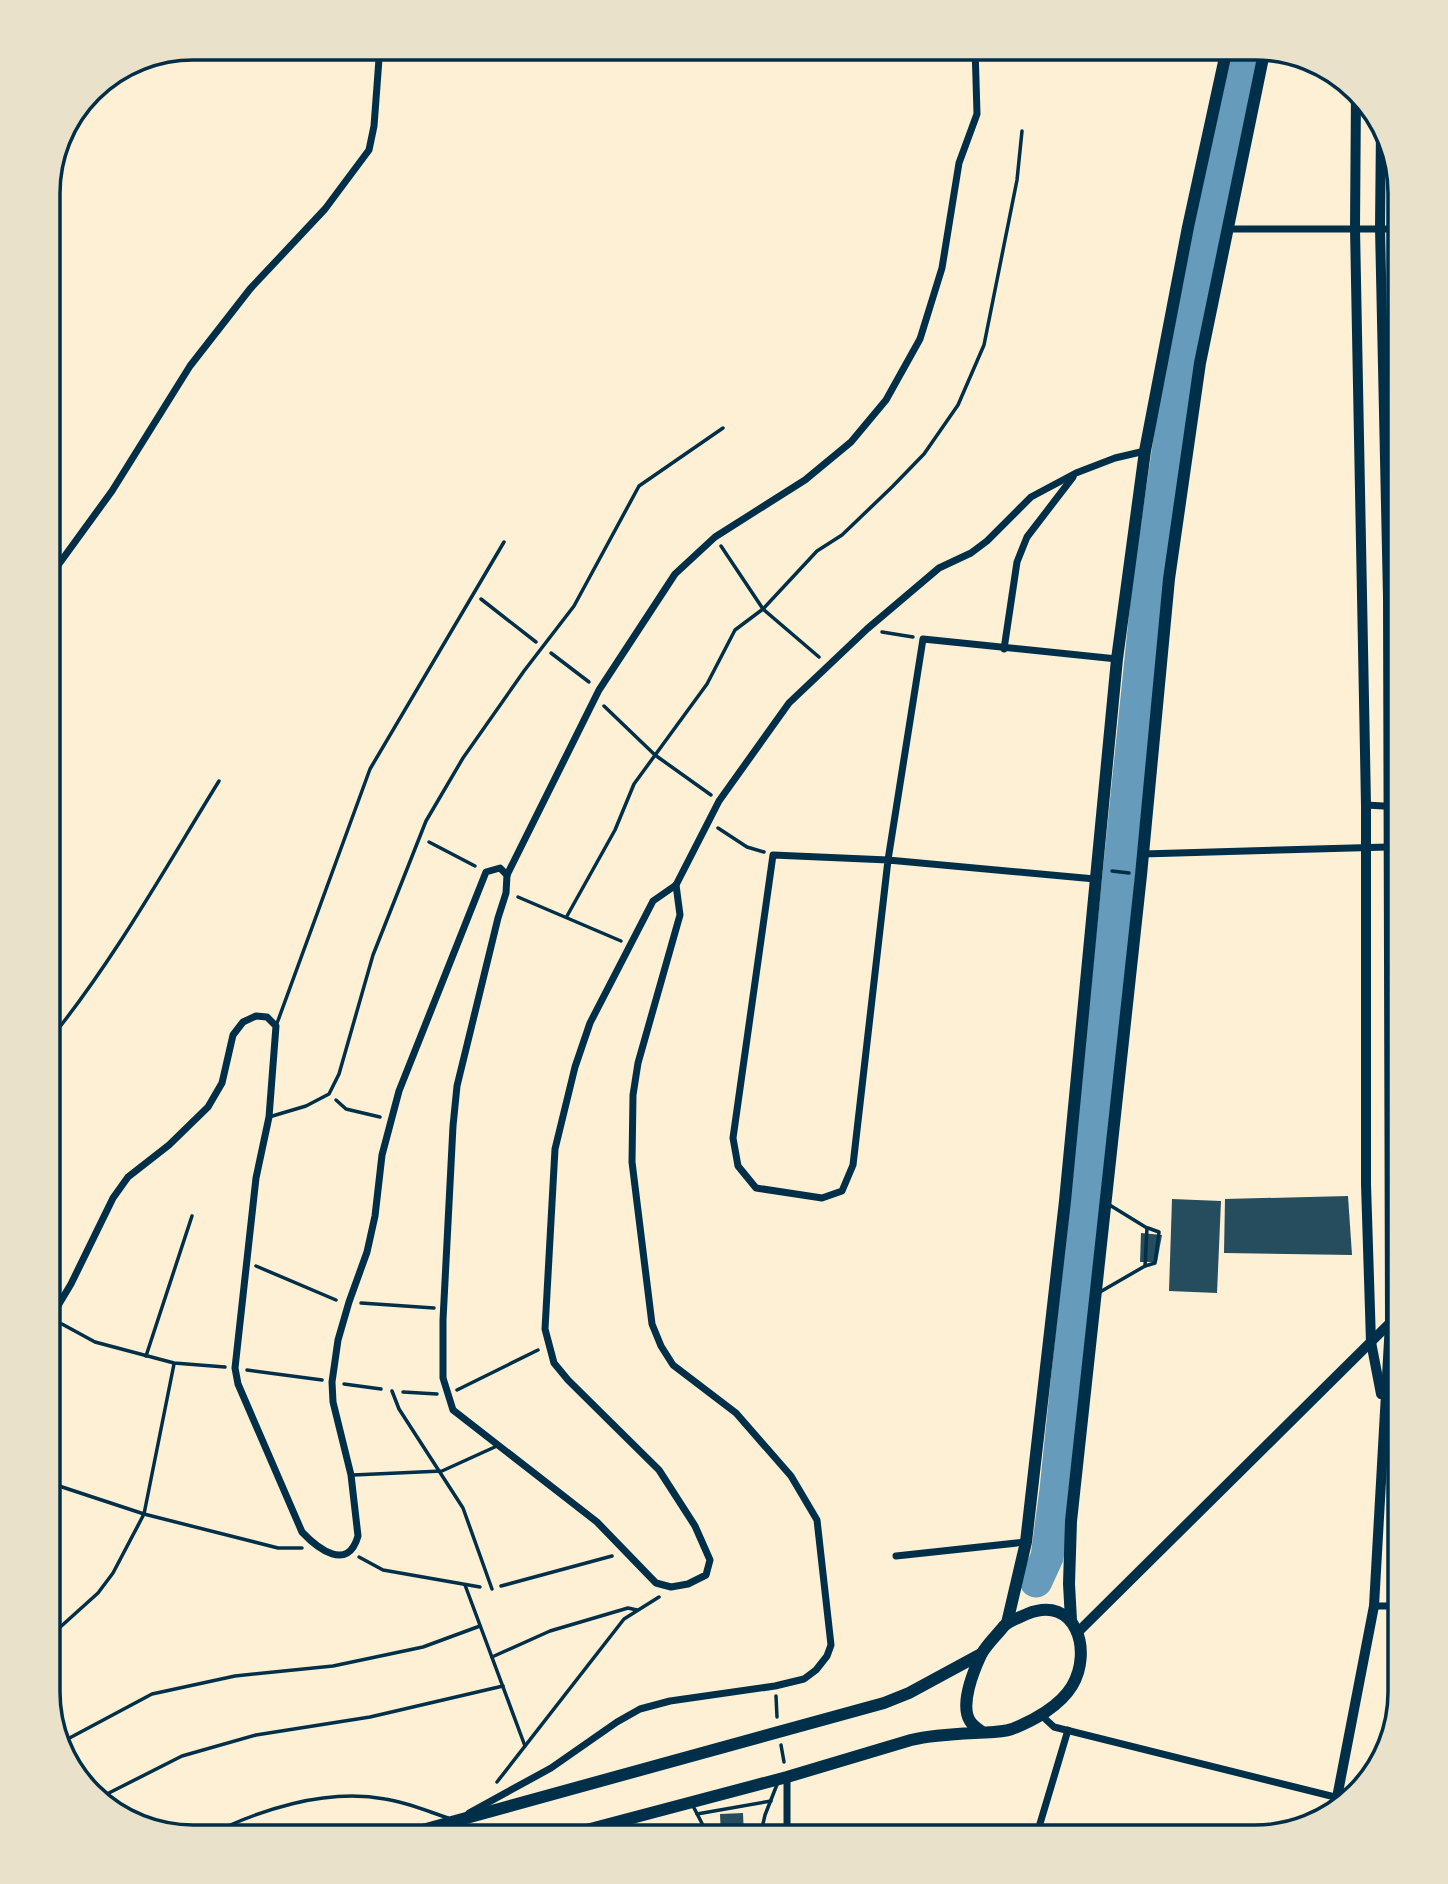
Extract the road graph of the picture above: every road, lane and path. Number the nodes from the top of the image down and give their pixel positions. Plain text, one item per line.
1 (378, 60) edge
2 (975, 60) edge
3 (1224, 60) edge
4 (1262, 60) edge
5 (1356, 105) edge
6 (1021, 131) dead end
7 (1381, 149) edge
8 (1355, 228) junction
9 (1380, 228) junction
10 (1388, 228) edge
11 (1226, 229) junction
12 (723, 428) dead end
13 (1145, 451) junction
14 (1076, 473) junction
15 (715, 537) junction
16 (504, 542) dead end
17 (60, 565) edge
18 (1362, 568) junction
19 (1387, 568) junction
20 (1388, 597) joint
21 (763, 609) junction
22 (1363, 621) junction
23 (1388, 621) junction
24 (867, 628) junction
25 (922, 639) junction
26 (1004, 649) junction
27 (1117, 659) junction
28 (829, 665) junction
29 (595, 697) junction
30 (655, 755) junction
31 (219, 781) dead end
32 (719, 801) junction
33 (1366, 805) junction
34 (1388, 807) junction
35 (708, 821) junction
36 (419, 836) junction
37 (1364, 847) junction
38 (1388, 847) joint
39 (1143, 854) junction
40 (773, 855) junction
41 (888, 860) junction
42 (1109, 870) dead end
43 (486, 872) junction
44 (1128, 873) dead end
45 (507, 875) junction
46 (1095, 879) junction
47 (677, 885) junction
48 (506, 893) junction
49 (567, 916) junction
50 (630, 945) junction
51 (276, 1026) junction
52 (60, 1028) edge
53 (329, 1094) junction
54 (269, 1117) junction
55 (392, 1120) junction
56 (1366, 1121) junction
57 (1388, 1121) edge
58 (1106, 1202) junction
59 (192, 1216) dead end
60 (1147, 1228) junction
61 (246, 1262) junction
62 (1145, 1266) junction
63 (1096, 1295) junction
64 (60, 1302) edge
65 (349, 1302) junction
66 (443, 1308) junction
67 (1388, 1325) edge
68 (60, 1326) edge
69 (1371, 1342) junction
70 (548, 1345) junction
71 (1388, 1351) edge
72 (146, 1356) junction
73 (174, 1363) junction
74 (236, 1368) junction
75 (332, 1382) junction
76 (392, 1391) junction
77 (447, 1395) junction
78 (1384, 1408) junction
79 (497, 1446) junction
80 (442, 1471) junction
81 (351, 1475) junction
82 (60, 1486) edge
83 (144, 1514) junction
84 (1026, 1542) junction
85 (317, 1548) junction
86 (349, 1552) junction
87 (628, 1552) junction
88 (896, 1556) dead end
89 (465, 1585) junction
90 (671, 1587) junction
91 (492, 1589) junction
92 (1374, 1606) junction
93 (1388, 1606) edge
94 (637, 1610) junction
95 (1071, 1620) junction
96 (1007, 1623) junction
97 (480, 1626) junction
98 (60, 1627) edge
99 (1079, 1632) junction
100 (981, 1654) junction
101 (492, 1657) junction
102 (503, 1686) junction
103 (775, 1686) junction
104 (1041, 1715) junction
105 (1068, 1730) junction
106 (982, 1732) junction
107 (779, 1733) junction
108 (69, 1738) edge
109 (525, 1746) junction
110 (783, 1778) junction
111 (493, 1787) dead end
112 (1343, 1792) edge
113 (107, 1794) edge
114 (1335, 1797) edge
115 (771, 1801) junction
116 (694, 1808) junction
117 (456, 1820) junction
118 (232, 1825) edge
119 (443, 1825) edge
120 (615, 1825) edge
121 (702, 1825) edge
122 (763, 1825) edge
123 (786, 1825) edge
124 (1040, 1825) edge

1 - 17 street
2 - 15 street
3 - 13 highway
4 - 11 highway
5 - 8 main road
6 - 21 path
7 - 9 main road
8 - 9 street
8 - 11 street
8 - 18 main road
9 - 10 street
9 - 19 main road
11 - 39 highway
12 - 36 lane
13 - 14 street
13 - 27 highway
14 - 24 street
14 - 26 street
15 - 21 path
15 - 29 street
16 - 51 lane
18 - 19 main road
18 - 22 main road
19 - 20 main road
20 - 23 main road
21 - 28 path
21 - 30 path
22 - 23 main road
22 - 33 main road
23 - 34 main road
24 - 25 path
24 - 28 street
25 - 26 street
25 - 41 street
26 - 27 street
27 - 46 highway
28 - 32 street
29 - 30 path
29 - 45 street
30 - 32 path
30 - 49 path
31 - 52 lane
32 - 35 street
33 - 34 street
33 - 37 main road
34 - 38 main road
35 - 40 path
35 - 47 street
36 - 43 path
36 - 53 lane
37 - 38 street
37 - 39 street
37 - 56 main road
39 - 58 highway
40 - 41 street
40 - 41 street
41 - 46 street
42 - 44 path
43 - 45 street
43 - 55 street
45 - 48 street
46 - 84 highway
47 - 50 street
47 - 103 street
48 - 49 path
48 - 66 street
49 - 50 path
50 - 70 street
51 - 54 street
51 - 64 street
53 - 54 lane
53 - 55 path
54 - 61 street
55 - 65 street
56 - 57 main road
56 - 69 main road
58 - 60 lane
58 - 63 highway
59 - 72 path
60 - 62 lane
60 - 62 lane
61 - 65 path
61 - 74 street
62 - 63 lane
63 - 95 highway
65 - 66 path
65 - 75 street
66 - 77 street
67 - 69 main road
68 - 72 path
69 - 78 main road
69 - 99 main road
70 - 77 path
70 - 90 street
71 - 78 main road
72 - 73 path
73 - 74 path
73 - 83 path
74 - 75 path
74 - 85 street
75 - 76 path
75 - 81 street
76 - 77 path
76 - 80 lane
77 - 79 street
78 - 92 main road
79 - 80 lane
79 - 87 street
80 - 81 lane
80 - 91 lane
81 - 86 street
82 - 83 path
83 - 85 path
83 - 98 path
84 - 88 street
84 - 96 highway
85 - 86 street
86 - 89 path
87 - 90 street
87 - 91 path
89 - 91 path
89 - 97 path
90 - 94 path
92 - 93 street
92 - 112 main road
94 - 101 path
94 - 109 path
95 - 96 highway
95 - 99 highway
96 - 100 highway
97 - 101 path
97 - 108 path
99 - 104 highway
100 - 106 highway
100 - 107 highway
101 - 102 path
102 - 109 path
102 - 113 path
103 - 107 path
103 - 117 street
104 - 105 street
104 - 106 highway
105 - 114 street
105 - 124 street
106 - 110 highway
107 - 110 path
107 - 117 highway
109 - 111 path
110 - 115 lane
110 - 116 highway
110 - 123 street
115 - 116 lane
115 - 122 lane
116 - 120 highway
116 - 121 lane
117 - 118 lane
117 - 119 highway

